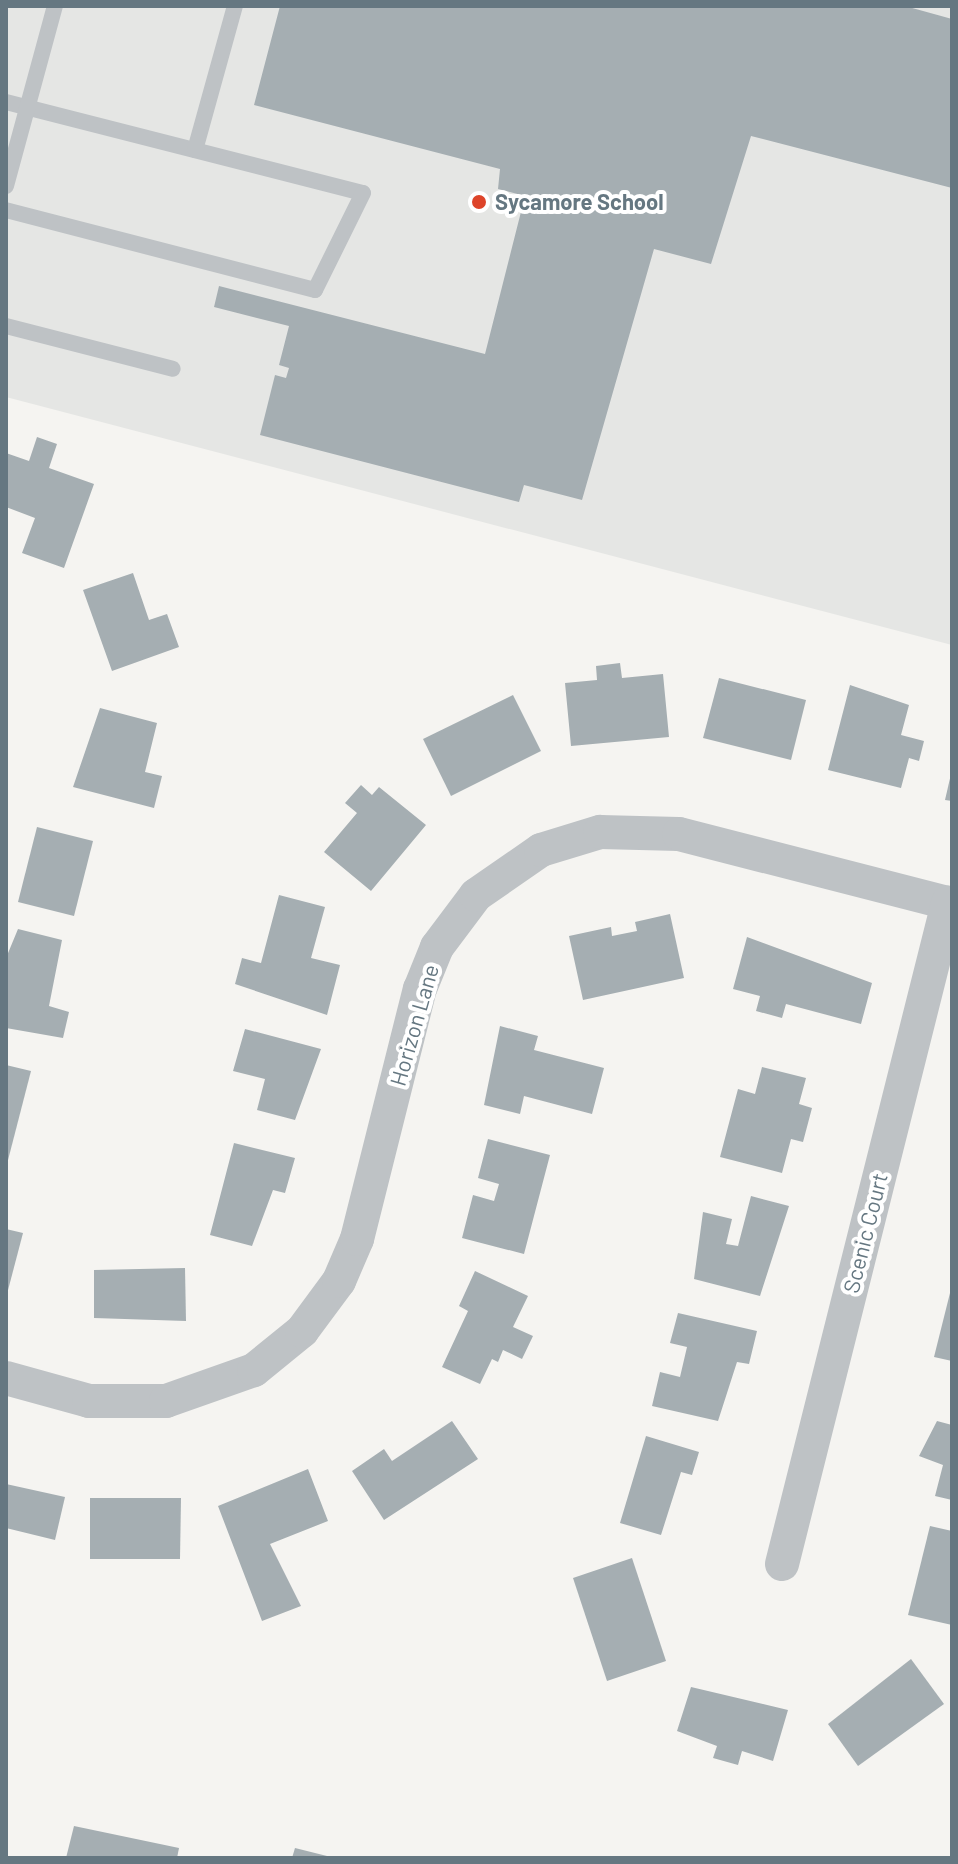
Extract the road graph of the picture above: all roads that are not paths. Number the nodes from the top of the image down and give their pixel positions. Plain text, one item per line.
1 (55, 6) edge
2 (235, 6) edge
3 (6, 102) edge
4 (29, 108) junction
5 (195, 150) junction
6 (6, 186) edge
7 (6, 210) edge
8 (6, 326) edge
9 (173, 369) dead end
10 (950, 903) edge
11 (6, 1378) edge
12 (782, 1564) dead end

1 - 4 lane
2 - 5 lane
3 - 4 lane
4 - 5 lane
4 - 6 lane
5 - 7 lane
8 - 9 lane
10 - 11 street, Horizon Lane
10 - 12 street, Scenic Court

